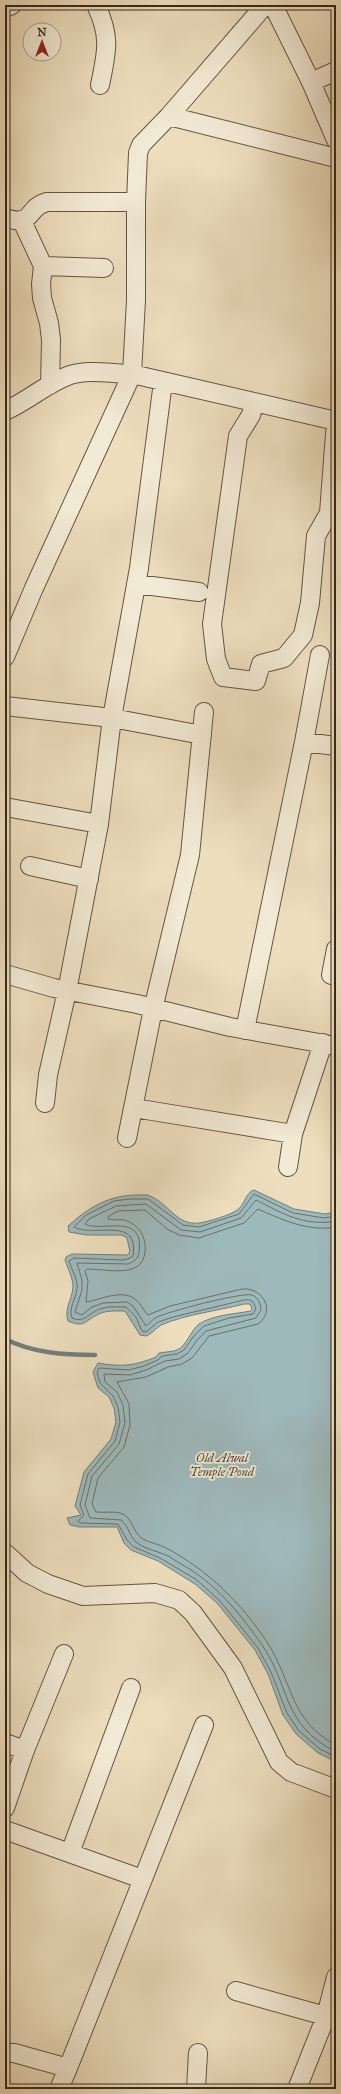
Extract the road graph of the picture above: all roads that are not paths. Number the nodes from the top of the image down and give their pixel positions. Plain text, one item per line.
1 (12, 5) edge
2 (96, 5) edge
3 (265, 5) edge
4 (273, 5) edge
5 (5, 8) edge
6 (336, 71) edge
7 (311, 82) junction
8 (100, 85) dead end
9 (169, 116) junction
10 (336, 140) edge
11 (336, 158) edge
12 (136, 202) junction
13 (13, 219) edge
14 (43, 266) junction
15 (104, 268) dead end
16 (132, 374) junction
17 (162, 382) junction
18 (50, 385) junction
19 (254, 403) junction
20 (5, 411) edge
21 (336, 421) edge
22 (136, 584) junction
23 (200, 592) dead end
24 (320, 655) dead end
25 (5, 658) edge
26 (5, 706) edge
27 (204, 712) dead end
28 (112, 718) junction
29 (202, 735) junction
30 (304, 742) junction
31 (336, 746) edge
32 (5, 807) edge
33 (99, 824) junction
34 (30, 866) dead end
35 (89, 879) junction
36 (336, 949) edge
37 (331, 975) dead end
38 (6, 979) edge
39 (67, 991) junction
40 (153, 1009) junction
41 (245, 1030) junction
42 (330, 1044) edge
43 (44, 1103) dead end
44 (134, 1108) junction
45 (293, 1134) junction
46 (126, 1138) dead end
47 (288, 1167) dead end
48 (5, 1554) edge
49 (64, 1654) dead end
50 (131, 1688) dead end
51 (204, 1725) dead end
52 (5, 1743) edge
53 (25, 1750) junction
54 (336, 1789) edge
55 (5, 1808) edge
56 (5, 1830) edge
57 (70, 1853) junction
58 (142, 1879) junction
59 (336, 1977) edge
60 (236, 1991) dead end
61 (331, 2018) edge
62 (5, 2053) edge
63 (198, 2053) dead end
64 (68, 2068) junction
65 (60, 2089) edge
66 (196, 2089) edge
67 (296, 2089) edge

1 - 5 street
2 - 8 street
3 - 9 street
4 - 7 street
6 - 7 street
7 - 10 street
9 - 11 street
9 - 12 street
12 - 13 street
12 - 16 street
13 - 14 street
14 - 15 street
14 - 18 street
16 - 17 street
16 - 18 street
16 - 25 street
17 - 19 street
17 - 22 street
18 - 20 street
19 - 21 street
19 - 21 street
22 - 23 street
22 - 28 street
24 - 30 street
26 - 28 street
27 - 29 street
28 - 29 street
28 - 33 street
29 - 40 street
30 - 31 street
30 - 41 street
32 - 33 street
33 - 35 street
34 - 35 street
35 - 39 street
36 - 37 street
38 - 39 street
39 - 40 street
39 - 43 street
40 - 41 street
40 - 44 street
41 - 42 street
42 - 45 street
44 - 45 street
44 - 46 street
45 - 47 street
48 - 54 street
49 - 53 street
50 - 57 street
51 - 58 street
52 - 53 street
53 - 55 street
56 - 57 street
57 - 58 street
58 - 64 street
59 - 61 street
60 - 61 street
61 - 67 street
62 - 64 street
63 - 66 street
64 - 65 street

